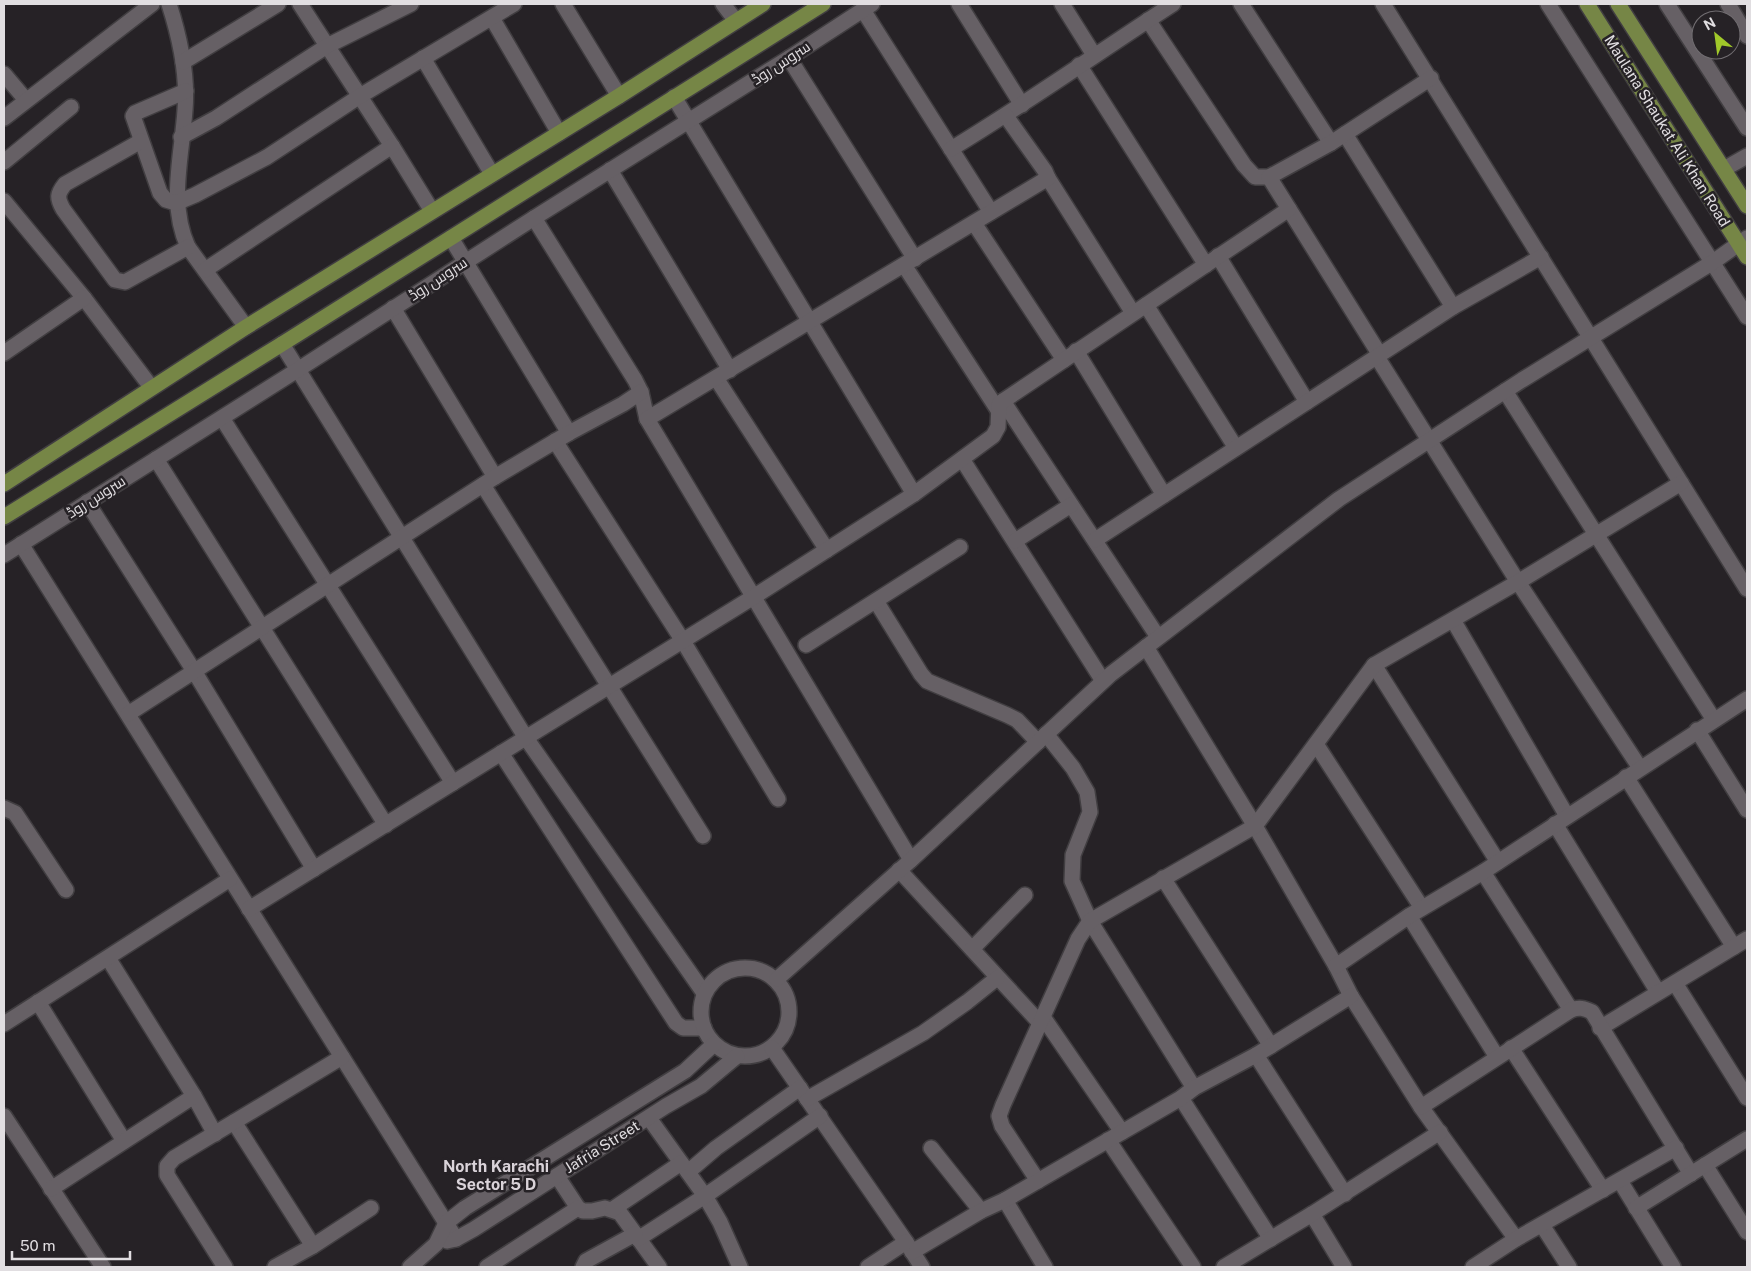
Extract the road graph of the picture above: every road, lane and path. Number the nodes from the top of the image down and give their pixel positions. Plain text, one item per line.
1 (152, 4) edge
2 (169, 4) edge
3 (278, 4) edge
4 (300, 4) edge
5 (409, 4) edge
6 (514, 4) edge
7 (563, 4) edge
8 (723, 4) edge
9 (763, 4) edge
10 (823, 4) edge
11 (958, 4) edge
12 (1062, 4) edge
13 (1173, 4) edge
14 (1241, 4) edge
15 (1383, 4) edge
16 (1548, 4) edge
17 (1587, 4) edge
18 (1618, 4) edge
19 (1667, 4) edge
20 (1728, 4) edge
21 (867, 7) edge
22 (1153, 12) edge
23 (492, 18) junction
24 (736, 21) junction
25 (1747, 36) edge
26 (327, 46) junction
27 (1094, 56) junction
28 (423, 58) junction
29 (790, 58) junction
30 (183, 62) junction
31 (1079, 65) junction
32 (4, 74) edge
33 (1431, 78) junction
34 (186, 91) junction
35 (360, 96) junction
36 (619, 96) junction
37 (674, 97) junction
38 (26, 100) junction
39 (1022, 105) junction
40 (70, 107) dead end
41 (1006, 116) junction
42 (4, 118) edge
43 (689, 122) junction
44 (1747, 128) edge
45 (559, 133) junction
46 (1345, 134) junction
47 (182, 137) junction
48 (141, 141) junction
49 (1331, 143) junction
50 (392, 146) junction
51 (951, 149) junction
52 (1747, 156) edge
53 (4, 162) edge
54 (1724, 169) junction
55 (610, 170) junction
56 (492, 174) junction
57 (1048, 178) junction
58 (1269, 178) junction
59 (4, 201) edge
60 (176, 203) junction
61 (1747, 206) edge
62 (1288, 209) junction
63 (432, 211) junction
64 (991, 212) junction
65 (534, 218) junction
66 (974, 223) junction
67 (451, 238) junction
68 (188, 246) junction
69 (1744, 247) edge
70 (1541, 258) junction
71 (1212, 260) junction
72 (466, 262) junction
73 (909, 262) junction
74 (1713, 262) junction
75 (205, 270) junction
76 (84, 298) junction
77 (1453, 307) junction
78 (394, 308) junction
79 (1139, 309) junction
80 (1747, 317) edge
81 (809, 322) junction
82 (246, 327) junction
83 (1590, 337) junction
84 (282, 344) junction
85 (4, 353) edge
86 (1070, 355) junction
87 (1378, 356) junction
88 (299, 369) junction
89 (730, 370) junction
90 (716, 378) junction
91 (152, 387) junction
92 (1505, 391) junction
93 (641, 392) junction
94 (1307, 402) junction
95 (1000, 405) junction
96 (222, 418) junction
97 (648, 418) junction
98 (569, 433) junction
99 (1429, 440) junction
100 (555, 442) junction
101 (1236, 448) junction
102 (156, 459) junction
103 (962, 459) junction
104 (489, 481) junction
105 (1681, 483) junction
106 (4, 484) edge
107 (914, 494) junction
108 (1164, 496) junction
109 (87, 502) junction
110 (1072, 504) junction
111 (4, 517) edge
112 (1597, 534) junction
113 (401, 538) junction
114 (1096, 540) junction
115 (1015, 541) junction
116 (21, 544) junction
117 (960, 547) dead end
118 (827, 550) junction
119 (4, 555) edge
120 (1518, 582) junction
121 (329, 584) junction
122 (1747, 589) edge
123 (755, 596) junction
124 (876, 601) junction
125 (1453, 620) junction
126 (262, 628) junction
127 (1158, 637) junction
128 (683, 641) junction
129 (806, 645) dead end
130 (1146, 647) junction
131 (1374, 665) junction
132 (194, 671) junction
133 (1103, 681) junction
134 (608, 687) junction
135 (1747, 699) edge
136 (128, 714) junction
137 (1714, 720) junction
138 (1697, 730) junction
139 (526, 738) junction
140 (1042, 738) junction
141 (1316, 744) junction
142 (501, 753) junction
143 (1640, 768) junction
144 (1626, 777) junction
145 (453, 783) junction
146 (778, 799) dead end
147 (4, 808) edge
148 (1747, 810) edge
149 (1561, 820) junction
150 (386, 825) junction
151 (1255, 826) junction
152 (703, 836) dead end
153 (911, 860) junction
154 (1498, 862) junction
155 (314, 869) junction
156 (899, 870) junction
157 (1482, 872) junction
158 (1163, 878) junction
159 (230, 879) junction
160 (66, 890) dead end
161 (1025, 896) dead end
162 (1422, 908) junction
163 (249, 909) junction
164 (1408, 916) junction
165 (1090, 922) junction
166 (1744, 941) edge
167 (972, 949) junction
168 (108, 958) junction
169 (1336, 966) junction
170 (997, 978) junction
171 (777, 980) junction
172 (1675, 982) junction
173 (1658, 992) junction
174 (704, 993) junction
175 (1351, 996) junction
176 (38, 1002) junction
177 (1571, 1010) junction
178 (1042, 1020) junction
179 (4, 1024) edge
180 (704, 1028) junction
181 (1600, 1028) junction
182 (714, 1044) junction
183 (1270, 1046) junction
184 (772, 1048) junction
185 (1511, 1048) junction
186 (1256, 1055) junction
187 (737, 1056) junction
188 (342, 1057) junction
189 (1497, 1057) junction
190 (1194, 1088) junction
191 (804, 1093) junction
192 (194, 1096) junction
193 (1181, 1098) junction
194 (1747, 1098) edge
195 (1421, 1107) junction
196 (4, 1116) edge
197 (820, 1116) junction
198 (649, 1118) junction
199 (234, 1122) junction
200 (1122, 1132) junction
201 (1440, 1132) junction
202 (214, 1134) junction
203 (583, 1134) junction
204 (1747, 1138) edge
205 (1108, 1140) junction
206 (124, 1141) junction
207 (932, 1148) dead end
208 (1676, 1148) junction
209 (595, 1152) junction
210 (1705, 1165) junction
211 (685, 1168) junction
212 (1691, 1174) junction
213 (557, 1176) junction
214 (1620, 1180) junction
215 (1038, 1181) junction
216 (51, 1189) junction
217 (1604, 1190) junction
218 (1344, 1194) junction
219 (705, 1196) junction
220 (1006, 1200) junction
221 (371, 1208) dead end
222 (578, 1208) junction
223 (1636, 1208) junction
224 (613, 1210) junction
225 (981, 1211) junction
226 (1312, 1214) junction
227 (446, 1223) junction
228 (1542, 1225) junction
229 (1747, 1232) edge
230 (636, 1237) junction
231 (456, 1239) junction
232 (1271, 1239) junction
233 (1516, 1240) junction
234 (436, 1244) junction
235 (313, 1246) junction
236 (910, 1247) junction
237 (420, 1264) edge
238 (103, 1267) edge
239 (225, 1267) edge
240 (275, 1267) edge
241 (487, 1267) edge
242 (583, 1267) edge
243 (659, 1267) edge
244 (740, 1267) edge
245 (868, 1267) edge
246 (922, 1267) edge
247 (1045, 1267) edge
248 (1193, 1267) edge
249 (1224, 1267) edge
250 (1344, 1267) edge
251 (1473, 1267) edge
252 (1569, 1267) edge
253 (1673, 1267) edge

1 - 38 street
2 - 30 street
3 - 30 street
4 - 26 street
5 - 26 street
6 - 23 street
7 - 36 street
8 - 24 street
9 - 24 main road
10 - 37 main road
11 - 39 street
12 - 27 street
13 - 22 street
14 - 49 street
15 - 33 street
16 - 74 street
17 - 69 main road, Maulana Shaukat Ali Khan Road
18 - 54 main road, Maulana Shaukat Ali Khan Road
19 - 44 street
20 - 25 street
21 - 29 street, سروس روڈ
21 - 51 street
22 - 27 street
22 - 58 street
23 - 28 street
23 - 45 street
24 - 36 main road
26 - 35 street
26 - 47 street
27 - 31 street
28 - 35 street
28 - 56 street
29 - 43 street, سروس روڈ
29 - 73 street
30 - 34 street
31 - 39 street
31 - 71 street
32 - 38 street
33 - 46 street
33 - 70 street
34 - 47 street
34 - 48 street
35 - 50 street
35 - 60 street
36 - 45 main road
37 - 43 street
37 - 67 main road
38 - 42 street
39 - 41 street
40 - 53 street
41 - 51 street
41 - 57 street
43 - 55 street, سروس روڈ
43 - 81 street
45 - 56 main road
46 - 49 street
46 - 77 street
47 - 60 street
48 - 60 street
48 - 68 street
49 - 58 street
50 - 63 street
50 - 75 street
51 - 64 street
52 - 54 street
54 - 61 main road, Maulana Shaukat Ali Khan Road
55 - 65 street, سروس روڈ
55 - 89 street
56 - 63 main road
57 - 64 street
57 - 79 street
58 - 62 street
59 - 76 street
60 - 68 street
62 - 71 street
62 - 87 street
63 - 82 main road
64 - 66 street
65 - 72 street, سروس روڈ
65 - 93 street
66 - 73 street
66 - 86 street
67 - 72 street
67 - 84 main road
68 - 75 street
69 - 74 street
70 - 77 street
70 - 83 street
71 - 79 street
71 - 94 street
72 - 78 street, سروس روڈ
72 - 98 street
73 - 81 street
73 - 95 street
74 - 80 street
74 - 83 street
75 - 82 street
76 - 85 street
76 - 91 street
77 - 87 street
78 - 88 street, سروس روڈ
78 - 104 street
79 - 86 street
79 - 101 street
81 - 89 street
81 - 107 street
82 - 91 main road
83 - 92 street
83 - 105 street
84 - 88 street
84 - 111 main road
86 - 95 street
86 - 108 street
87 - 94 street
87 - 99 street
88 - 96 street, سروس روڈ
88 - 113 street
89 - 90 street
90 - 97 street
90 - 118 street
91 - 106 main road
92 - 99 street
92 - 112 street
93 - 97 street
93 - 98 street
94 - 101 street
95 - 103 street
95 - 110 street
96 - 102 street, سروس روڈ
96 - 121 street
97 - 123 street
98 - 100 street
99 - 120 street
99 - 127 street
100 - 104 street
100 - 128 street
101 - 108 street
102 - 109 street, سروس روڈ
102 - 126 street
103 - 107 street
103 - 115 street
104 - 113 street
104 - 134 street
105 - 112 street
105 - 122 street
107 - 118 street
108 - 114 street
109 - 116 street, سروس روڈ
109 - 132 street
110 - 114 street
110 - 115 street
112 - 120 street
112 - 137 street
113 - 121 street
113 - 139 street
114 - 127 street
115 - 133 street
116 - 119 street, سروس روڈ
116 - 136 street
117 - 124 street
118 - 123 street
120 - 125 street
120 - 143 street
121 - 126 street
121 - 145 street
123 - 128 street
123 - 153 street
124 - 129 street
124 - 140 street
125 - 131 street
125 - 149 street
126 - 132 street
126 - 150 street
127 - 130 street
128 - 134 street
128 - 146 street
130 - 133 street
130 - 151 street
131 - 141 street
131 - 154 street
132 - 136 street
132 - 155 street
133 - 140 street
134 - 139 street
134 - 152 street
135 - 137 street
136 - 159 street
137 - 138 street
138 - 143 street
138 - 148 street
139 - 142 street
139 - 174 street
140 - 153 street
140 - 165 street
141 - 151 street
141 - 162 street
142 - 145 street
142 - 180 street
143 - 144 street
144 - 149 street
144 - 166 street
145 - 150 street
147 - 160 street
149 - 154 street
149 - 173 street
150 - 155 street
151 - 158 street
151 - 169 street
153 - 156 street
154 - 157 street
155 - 163 street
156 - 167 street
156 - 171 street
157 - 162 street
157 - 177 street
158 - 165 street
158 - 183 street
159 - 163 street
159 - 168 street
161 - 167 street
162 - 164 street
163 - 188 street
164 - 169 street
164 - 189 street
165 - 178 street
165 - 190 street
166 - 172 street
167 - 170 street
168 - 176 street
168 - 192 street
169 - 175 street
170 - 178 street
170 - 191 street
171 - 174 street
171 - 184 street
172 - 173 street
172 - 194 street
173 - 181 street
174 - 180 street
175 - 183 street
175 - 195 street
176 - 179 street
176 - 206 street
177 - 181 street
177 - 185 street
178 - 200 street
178 - 215 street
180 - 182 street
181 - 208 street
182 - 187 street
182 - 203 street, Jafria Street
183 - 186 street
184 - 187 street
184 - 191 street
185 - 189 street
185 - 217 street
186 - 190 street
186 - 218 street
187 - 198 street, Jafria Street
188 - 199 street
188 - 227 street
189 - 195 street
190 - 193 street
191 - 197 street
191 - 211 street
192 - 202 street
192 - 206 street
193 - 200 street
193 - 232 street
195 - 201 street
196 - 216 street
197 - 219 street
197 - 236 street
198 - 209 street, Jafria Street
198 - 211 street
199 - 202 street
199 - 235 street
200 - 205 street
201 - 218 street
201 - 233 street
202 - 239 street
203 - 209 street
203 - 227 street, Jafria Street
204 - 210 street
205 - 215 street
205 - 248 street
206 - 216 street
207 - 225 street
208 - 212 street
208 - 214 street
209 - 213 street, Jafria Street
210 - 212 street
210 - 229 street
211 - 219 street
211 - 224 street
212 - 223 street
213 - 222 street
213 - 231 street, Jafria Street
214 - 217 street
214 - 223 street
215 - 220 street
216 - 238 street
217 - 228 street
218 - 226 street
219 - 230 street
219 - 244 street
220 - 225 street
220 - 247 street
221 - 235 street
222 - 224 street
222 - 241 street
223 - 253 street
224 - 230 street
225 - 236 street
226 - 232 street
226 - 250 street
227 - 231 street
227 - 234 street, Jafria Street
228 - 233 street
228 - 252 street
230 - 242 street
230 - 243 street
231 - 234 street, Jafria Street
232 - 249 street
233 - 251 street
234 - 237 street, Jafria Street
235 - 240 street
236 - 245 street
236 - 246 street

